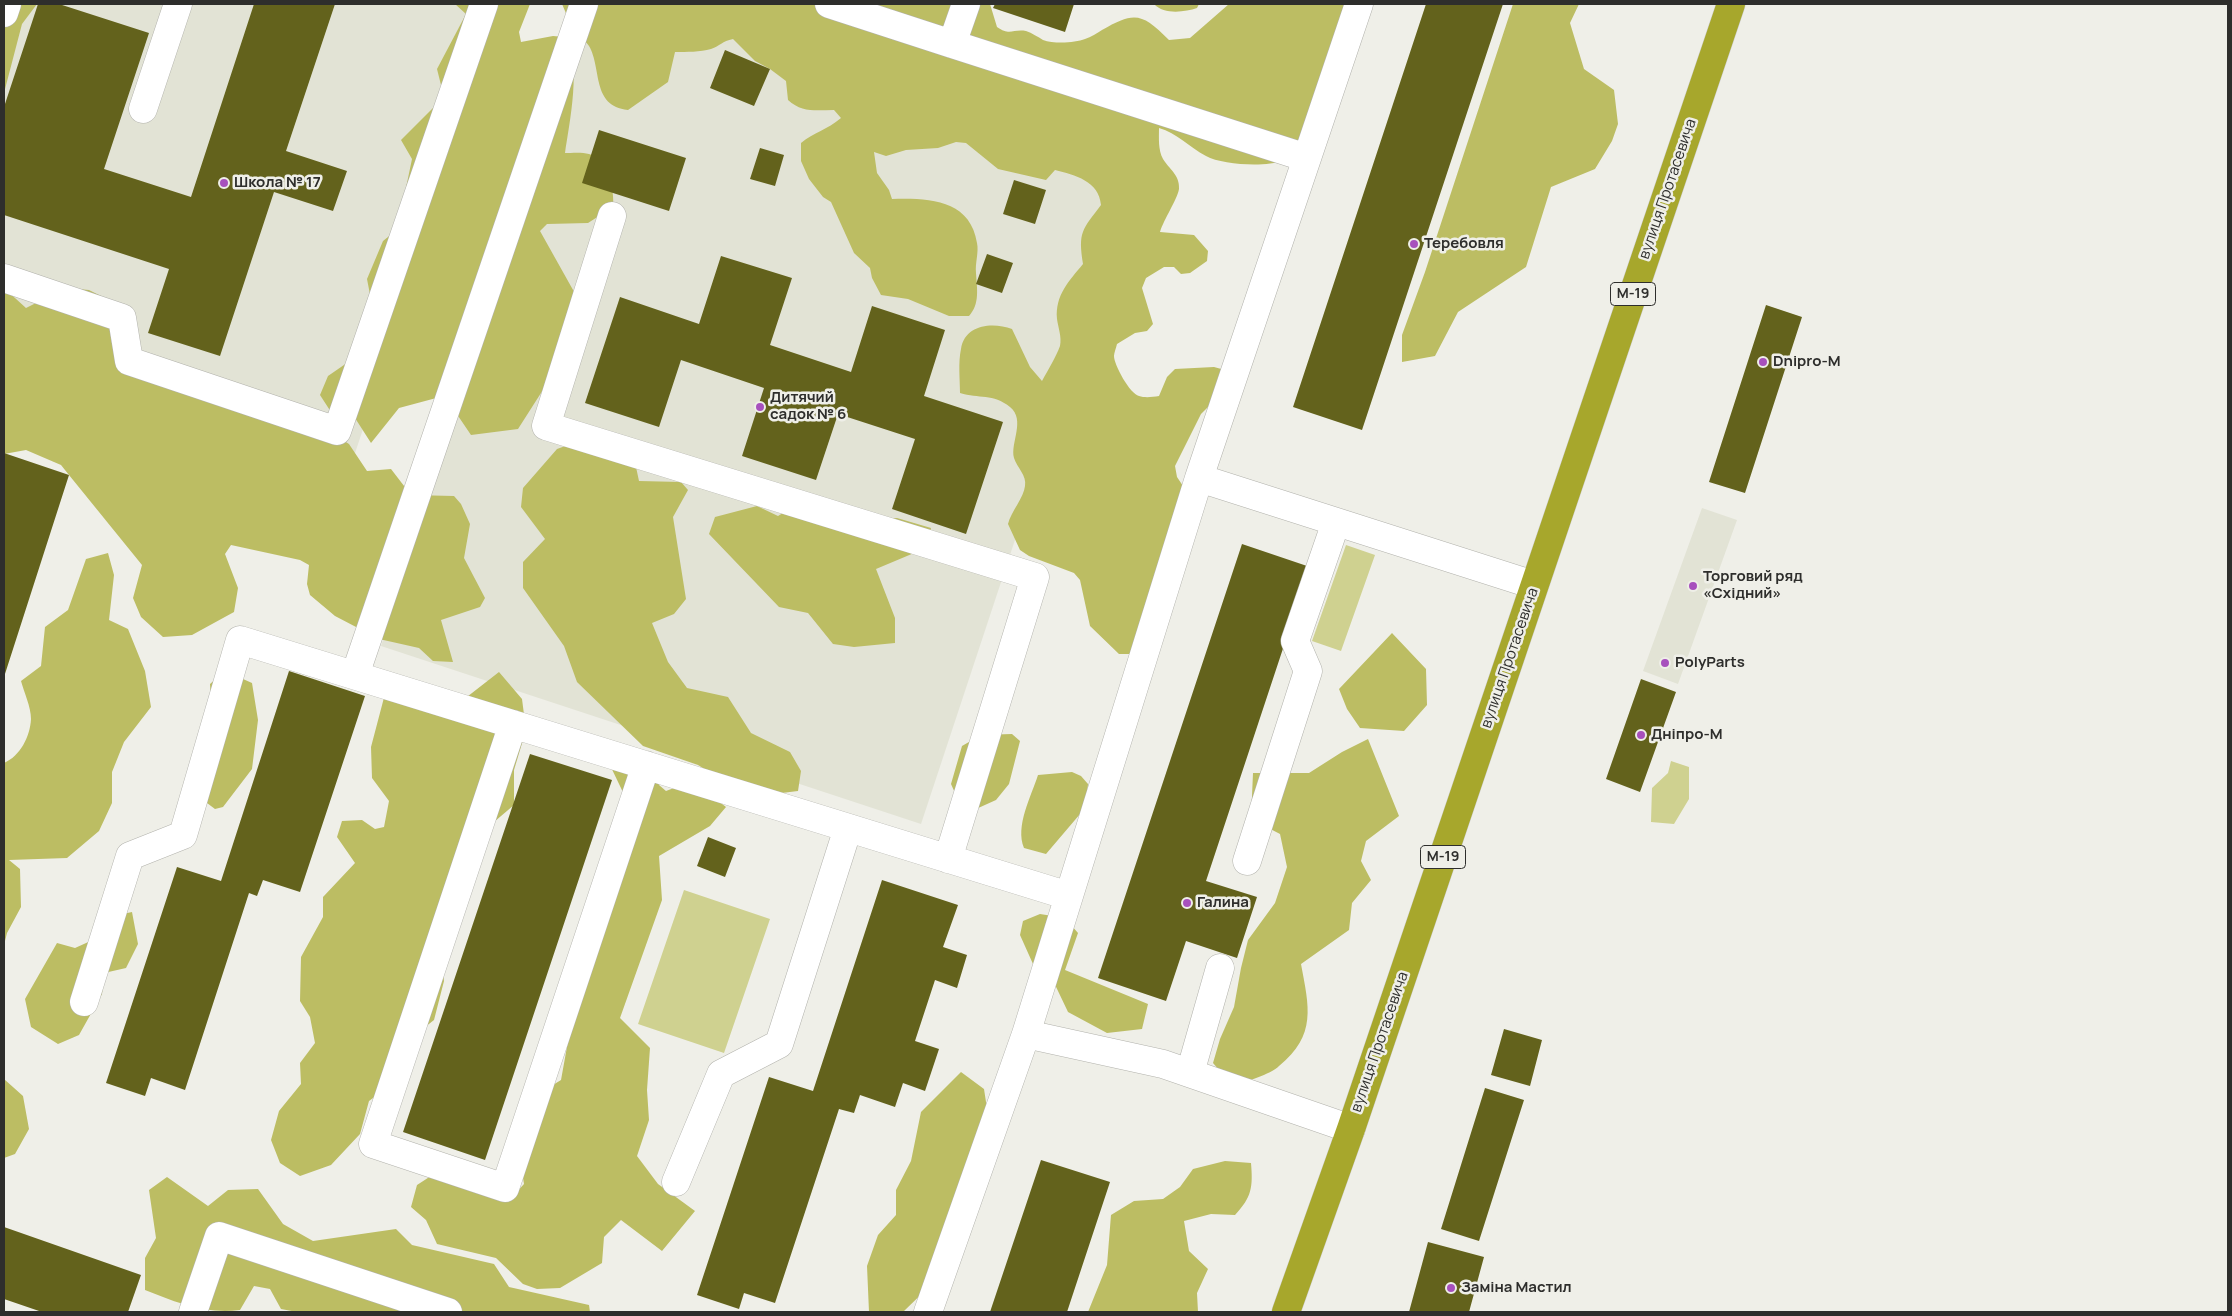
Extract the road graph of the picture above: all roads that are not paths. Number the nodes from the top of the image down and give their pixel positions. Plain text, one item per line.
1 (7, 4) edge
2 (178, 4) edge
3 (484, 4) edge
4 (584, 4) edge
5 (829, 4) edge
6 (966, 4) edge
7 (1359, 4) edge
8 (1731, 4) edge
9 (4, 13) edge
10 (952, 44) junction
11 (143, 109) dead end
12 (1307, 158) junction
13 (612, 216) dead end
14 (4, 278) edge
15 (1199, 478) junction
16 (1336, 522) junction
17 (1534, 585) junction
18 (355, 675) junction
19 (513, 724) junction
20 (646, 765) junction
21 (848, 828) junction
22 (948, 859) junction
23 (1247, 861) dead end
24 (1068, 896) junction
25 (1220, 968) dead end
26 (84, 1002) dead end
27 (1026, 1034) junction
28 (1190, 1073) junction
29 (1351, 1129) junction
30 (676, 1182) dead end
31 (193, 1312) edge
32 (448, 1312) edge
33 (928, 1312) edge
34 (1286, 1312) edge

1 - 9 lane
2 - 11 lane
3 - 14 lane
4 - 18 lane
5 - 10 lane
6 - 10 lane
7 - 12 lane
8 - 17 highway, вулиця Протасевича / М-19
10 - 12 lane
12 - 15 lane
13 - 22 lane
15 - 16 lane
15 - 24 lane
16 - 17 lane
16 - 23 lane
17 - 29 highway, вулиця Протасевича / М-19
18 - 19 lane
18 - 26 lane
19 - 20 lane
19 - 20 lane
20 - 21 lane
21 - 22 lane
21 - 30 lane
22 - 24 lane
24 - 27 lane
25 - 28 lane
27 - 28 lane
27 - 33 lane
28 - 29 lane
29 - 34 highway, вулиця Протасевича / М-19
31 - 32 lane

